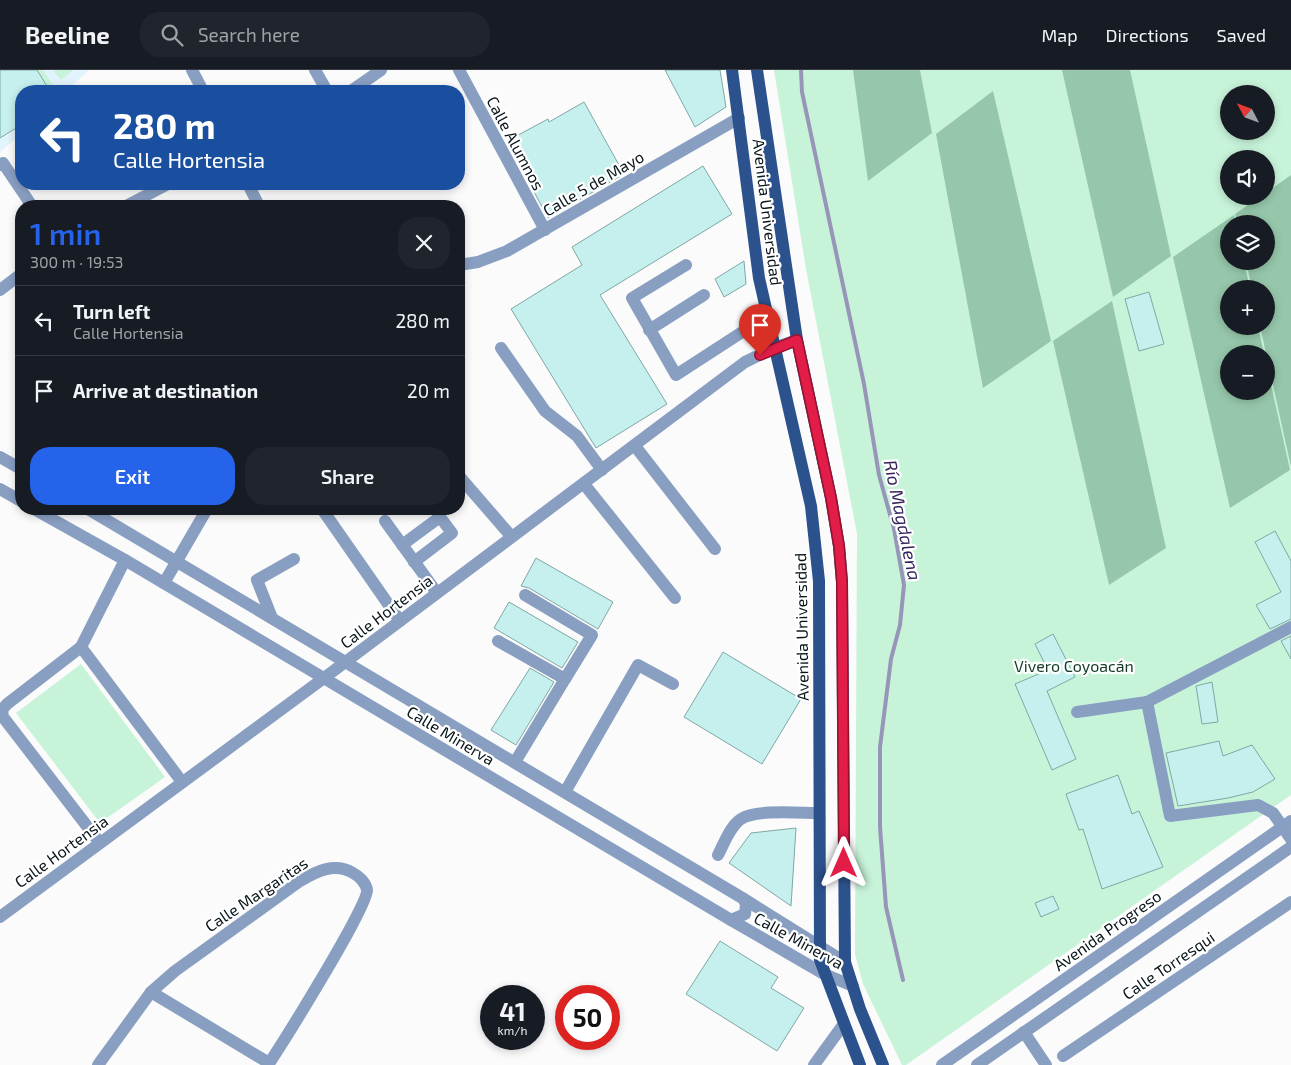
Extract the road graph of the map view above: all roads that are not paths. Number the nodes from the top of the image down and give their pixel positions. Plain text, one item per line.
1 (192, 70) edge
2 (315, 70) edge
3 (382, 70) edge
4 (732, 70) edge
5 (757, 70) edge
6 (461, 71) edge
7 (199, 85) edge
8 (324, 85) edge
9 (360, 85) edge
10 (739, 118) junction
11 (0, 165) edge
12 (15, 181) edge
13 (157, 190) edge
14 (137, 200) edge
15 (544, 230) junction
16 (465, 264) edge
17 (686, 265) dead end
18 (15, 279) edge
19 (0, 290) edge
20 (704, 295) dead end
21 (767, 316) junction
22 (649, 330) junction
23 (797, 340) junction
24 (501, 348) dead end
25 (774, 348) junction
26 (635, 446) junction
27 (0, 457) edge
28 (15, 466) edge
29 (602, 470) junction
30 (465, 483) edge
31 (584, 484) junction
32 (0, 489) edge
33 (15, 498) edge
34 (45, 515) edge
35 (98, 515) edge
36 (203, 515) edge
37 (326, 515) edge
38 (385, 521) dead end
39 (511, 536) junction
40 (402, 545) junction
41 (715, 549) dead end
42 (125, 560) junction
43 (294, 560) dead end
44 (176, 561) junction
45 (414, 562) junction
46 (164, 584) junction
47 (437, 593) junction
48 (525, 595) dead end
49 (675, 598) dead end
50 (272, 618) junction
51 (400, 621) junction
52 (1291, 627) edge
53 (498, 641) dead end
54 (81, 647) junction
55 (345, 662) junction
56 (324, 678) junction
57 (565, 679) junction
58 (673, 684) dead end
59 (1147, 702) junction
60 (1077, 712) dead end
61 (515, 762) junction
62 (182, 782) junction
63 (565, 792) junction
64 (819, 813) junction
65 (1287, 823) edge
66 (97, 838) junction
67 (1291, 839) edge
68 (1291, 847) edge
69 (718, 855) dead end
70 (744, 899) junction
71 (1291, 902) edge
72 (1169, 907) junction
73 (0, 917) edge
74 (731, 920) junction
75 (1180, 924) junction
76 (820, 946) junction
77 (845, 962) junction
78 (824, 974) junction
79 (852, 986) junction
80 (151, 992) junction
81 (843, 1025) junction
82 (1024, 1032) junction
83 (1063, 1056) dead end
84 (268, 1064) edge
85 (98, 1065) edge
86 (814, 1065) edge
87 (860, 1065) edge
88 (883, 1065) edge
89 (942, 1065) edge
90 (977, 1065) edge
91 (1046, 1065) edge

1 - 7 street
2 - 8 street
3 - 9 street
4 - 10 main road, Avenida Universidad
5 - 23 main road, Avenida Universidad
6 - 15 street, Calle Alumnos
10 - 15 street, Calle 5 de Mayo
10 - 21 main road, Avenida Universidad
11 - 12 street
13 - 14 street
15 - 16 street, Calle 5 de Mayo
17 - 22 street
18 - 19 street
20 - 22 street
21 - 22 street
21 - 25 main road, Avenida Universidad
23 - 25 street, Calle Hortensia
23 - 77 main road, Avenida Universidad
24 - 29 street
25 - 26 street, Calle Hortensia
25 - 64 main road, Avenida Universidad
26 - 29 street, Calle Hortensia
26 - 41 street
27 - 28 street
29 - 31 street, Calle Hortensia
30 - 39 street
31 - 39 street, Calle Hortensia
31 - 49 street
32 - 33 street
34 - 42 street, Calle Minerva
35 - 44 street, Calle Minerva
36 - 44 street
37 - 51 street
38 - 40 street
39 - 47 street, Calle Hortensia
40 - 45 street
40 - 45 street
42 - 46 street, Calle Minerva
42 - 54 street
43 - 50 street
44 - 46 street
44 - 50 street, Calle Minerva
45 - 47 street
46 - 56 street, Calle Minerva
47 - 51 street, Calle Hortensia
48 - 57 street
50 - 55 street, Calle Minerva
51 - 55 street, Calle Hortensia
52 - 59 street
53 - 57 street
54 - 62 street
54 - 66 street
55 - 56 street, Calle Hortensia
55 - 61 street, Calle Minerva
56 - 62 street, Calle Hortensia
56 - 74 street, Calle Minerva
57 - 61 street
58 - 63 street
59 - 60 street
59 - 65 street
61 - 63 street, Calle Minerva
62 - 66 street, Calle Hortensia
63 - 70 street, Calle Minerva
64 - 69 street
64 - 76 main road, Avenida Universidad
65 - 67 street
65 - 72 street, Avenida Progreso
66 - 73 street, Calle Hortensia
68 - 75 street
70 - 74 street
70 - 76 street, Calle Minerva
71 - 83 street, Calle Torresqui
72 - 75 street
72 - 89 street, Avenida Progreso
74 - 78 street, Calle Minerva
75 - 82 street
76 - 77 street, Calle Minerva
76 - 78 main road, Avenida Universidad
77 - 79 main road, Avenida Universidad
78 - 79 street, Calle Minerva
78 - 81 main road, Avenida Universidad
79 - 88 main road, Avenida Universidad
80 - 84 street, Calle Margaritas
80 - 84 street, Calle Margaritas
80 - 85 street, Calle Margaritas
81 - 86 street
81 - 87 main road, Avenida Universidad
82 - 90 street
82 - 91 street

